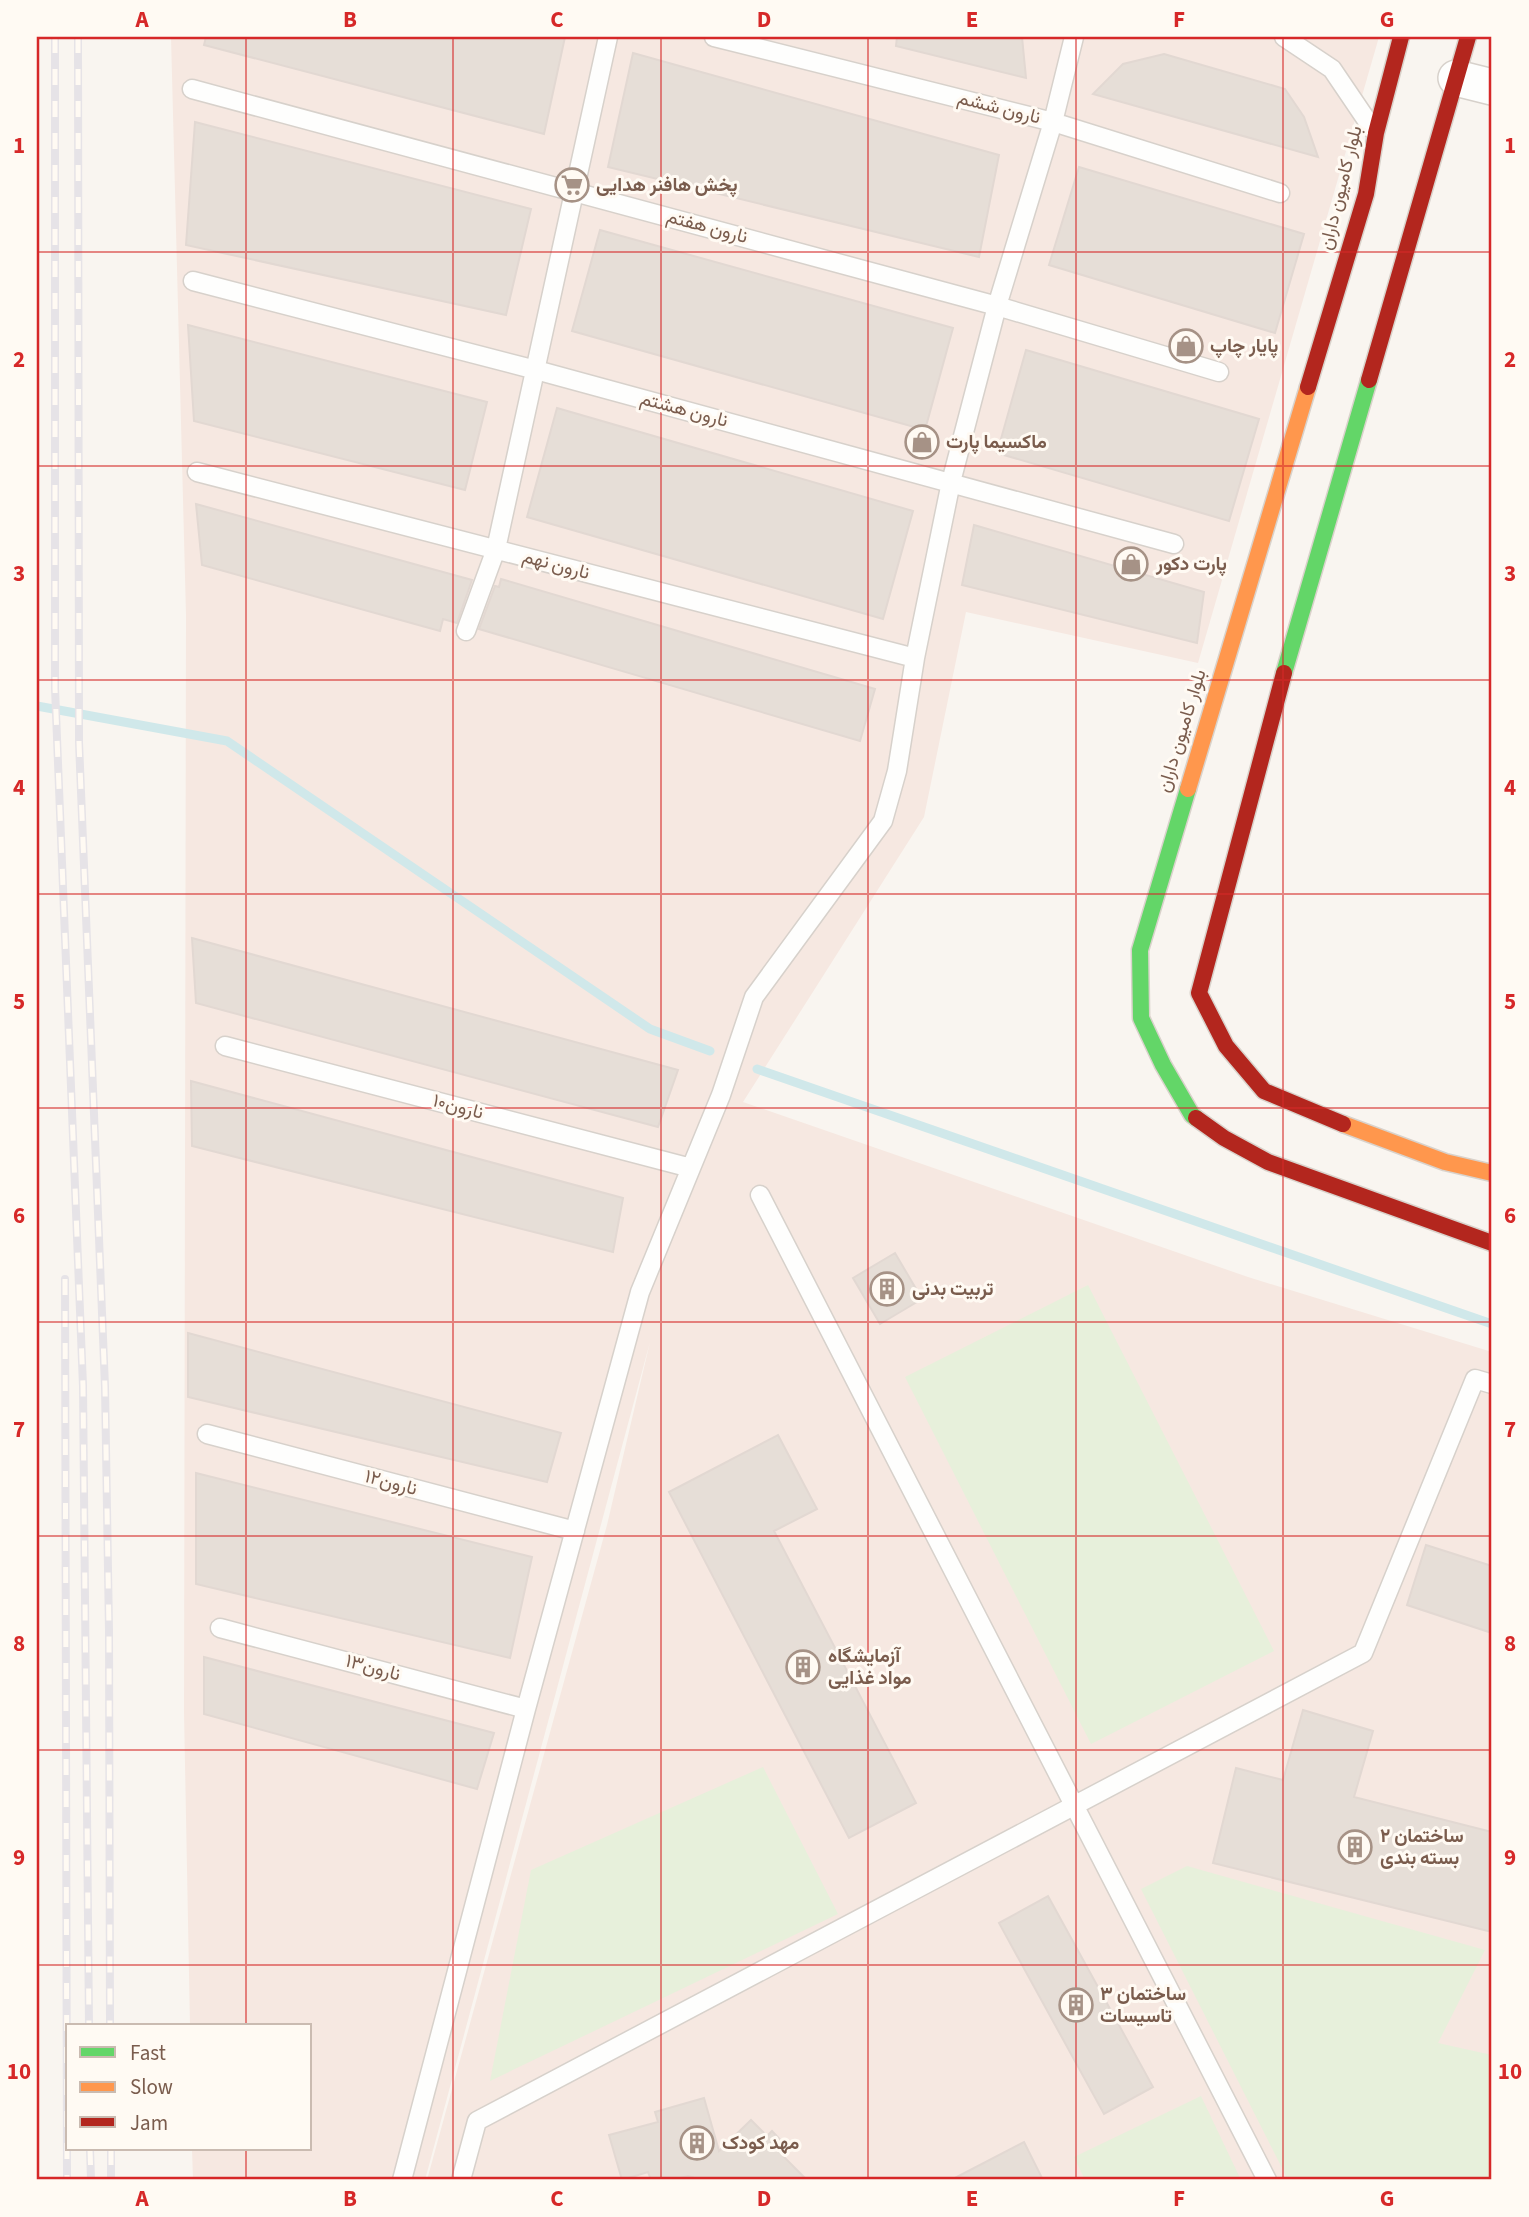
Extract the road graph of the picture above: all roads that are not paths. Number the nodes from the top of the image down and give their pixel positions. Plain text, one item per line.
1 (608, 37) edge
2 (714, 37) edge
3 (1074, 37) edge
4 (1284, 37) edge
5 (1401, 37) edge
6 (1468, 37) edge
7 (1456, 78) junction
8 (1492, 87) edge
9 (192, 89) dead end
10 (1053, 122) junction
11 (1376, 133) junction
12 (574, 191) junction
13 (1280, 193) dead end
14 (193, 281) dead end
15 (997, 306) junction
16 (536, 370) junction
17 (1219, 372) dead end
18 (197, 472) dead end
19 (951, 481) junction
20 (1174, 544) dead end
21 (496, 550) junction
22 (466, 631) dead end
23 (915, 658) junction
24 (225, 1046) dead end
25 (691, 1168) junction
26 (1492, 1173) edge
27 (760, 1195) dead end
28 (1492, 1243) edge
29 (1492, 1384) edge
30 (207, 1434) dead end
31 (575, 1531) junction
32 (220, 1628) dead end
33 (526, 1709) junction
34 (1074, 1807) junction
35 (402, 2180) edge
36 (461, 2180) edge
37 (1267, 2180) edge

1 - 12 lane
2 - 10 lane, نارون ششم
3 - 10 lane
4 - 11 lane
5 - 11 main road, بلوار کامیون داران
6 - 7 main road
7 - 8 street
7 - 26 main road
9 - 12 lane, نارون هفتم
10 - 13 lane, نارون ششم
10 - 15 lane
11 - 28 main road, بلوار کامیون داران
12 - 15 lane, نارون هفتم
12 - 16 lane
14 - 16 lane, نارون هشتم
15 - 17 lane, نارون هفتم
15 - 19 lane
16 - 19 lane, نارون هشتم
16 - 21 lane
18 - 21 lane, نارون نهم
19 - 20 lane, نارون هشتم
19 - 23 lane
21 - 22 lane
21 - 23 lane, نارون نهم
23 - 25 lane
24 - 25 lane, نارون۱۰
25 - 31 lane
27 - 34 lane
29 - 34 lane
30 - 31 lane, نارون۱۲
31 - 33 lane
32 - 33 lane, نارون۱۳
33 - 35 lane
34 - 36 lane
34 - 37 lane

